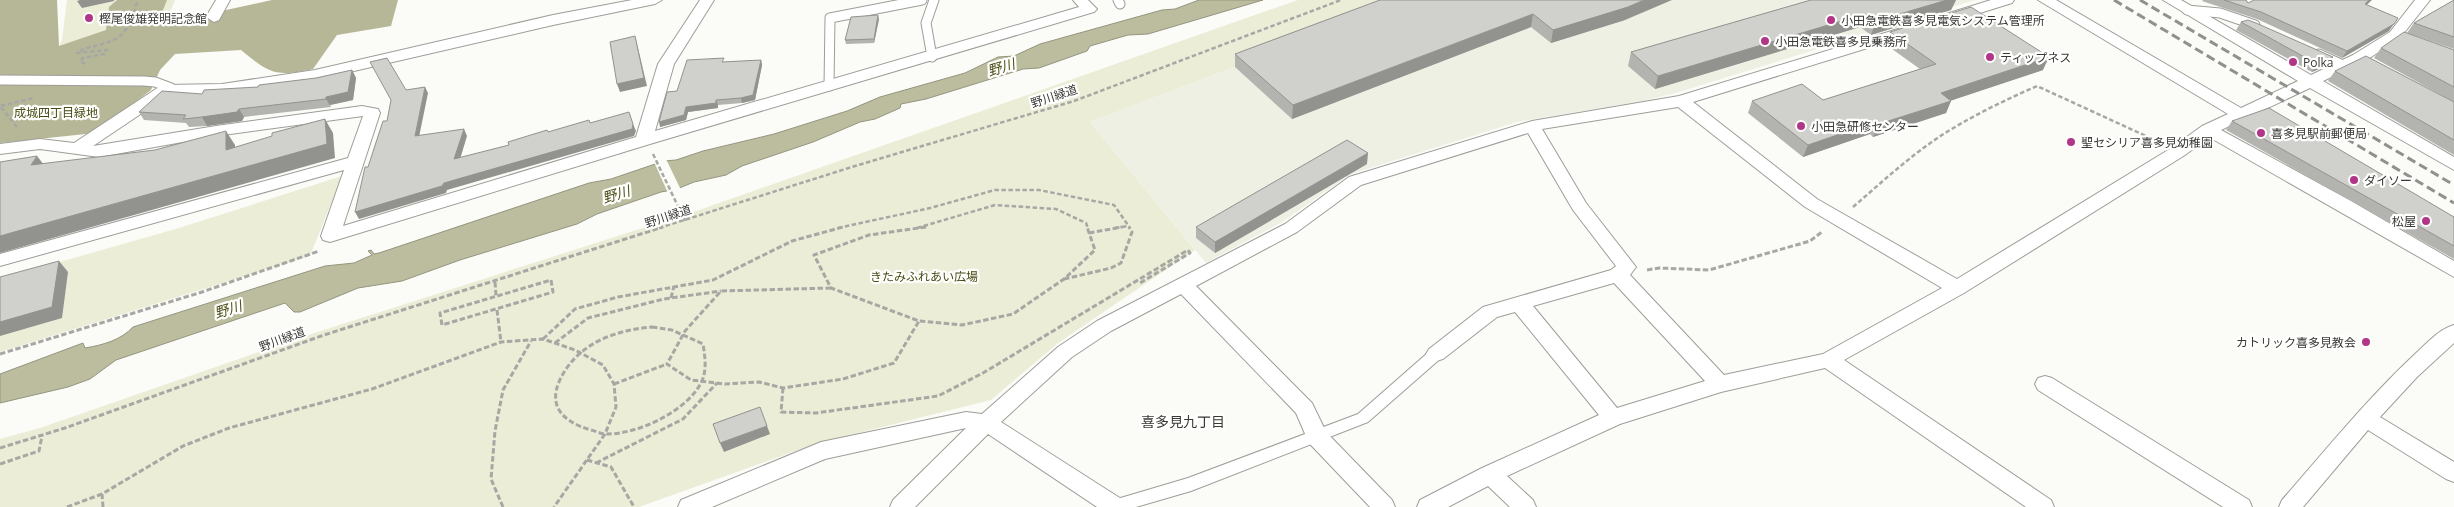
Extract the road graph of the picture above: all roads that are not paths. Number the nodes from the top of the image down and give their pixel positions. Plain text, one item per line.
1 (223, 0) edge
2 (655, 0) edge
3 (707, 0) edge
4 (922, 0) edge
5 (934, 0) edge
6 (1080, 0) edge
7 (2007, 0) edge
8 (2045, 0) edge
9 (2170, 0) edge
10 (2423, 0) edge
11 (2186, 10) junction
12 (214, 18) dead end
13 (2263, 29) edge
14 (2307, 49) edge
15 (932, 57) junction
16 (2351, 62) junction
17 (2377, 68) edge
18 (0, 80) edge
19 (2312, 82) junction
20 (829, 86) junction
21 (172, 88) junction
22 (1681, 101) junction
23 (2260, 105) junction
24 (2240, 114) junction
25 (2277, 115) edge
26 (1532, 126) junction
27 (2208, 130) junction
28 (644, 140) junction
29 (0, 149) edge
30 (77, 150) junction
31 (356, 161) junction
32 (2454, 164) edge
33 (0, 260) edge
34 (2454, 270) edge
35 (1622, 271) junction
36 (1183, 285) junction
37 (1957, 288) junction
38 (1520, 304) junction
39 (2449, 343) edge
40 (1436, 354) joint
41 (1828, 360) junction
42 (1720, 384) junction
43 (2045, 384) dead end
44 (1613, 418) junction
45 (2366, 419) junction
46 (987, 423) junction
47 (1318, 437) junction
48 (2454, 473) edge
49 (1490, 474) junction
50 (689, 507) edge
51 (901, 507) edge
52 (1114, 507) edge
53 (1384, 507) edge
54 (1428, 507) edge
55 (1525, 507) edge
56 (2043, 507) edge
57 (2241, 507) edge
58 (2290, 507) edge

1 - 12 street
2 - 21 street
3 - 28 street
4 - 20 lane
5 - 15 lane
6 - 15 street
7 - 22 street
8 - 24 street
9 - 11 street
10 - 16 street
11 - 13 lane
11 - 19 street
14 - 16 lane
15 - 20 street
16 - 17 street
16 - 19 street
18 - 21 lane
19 - 23 street
19 - 32 street
20 - 28 street
21 - 30 street
22 - 26 street
22 - 37 street
23 - 24 street
23 - 25 street
24 - 27 street
26 - 35 street
26 - 36 street
27 - 34 street
27 - 37 street
28 - 31 street
29 - 30 street
30 - 31 street
31 - 33 street
35 - 38 street
35 - 42 street
36 - 46 street
36 - 47 street
37 - 41 street
38 - 40 street
38 - 44 street
39 - 45 street
40 - 47 street
41 - 42 street
41 - 56 street
42 - 44 street
43 - 57 street
44 - 49 street
45 - 48 street
45 - 58 street
46 - 50 street
46 - 51 street
46 - 52 street
47 - 52 street
47 - 53 street
49 - 54 street
49 - 55 street

